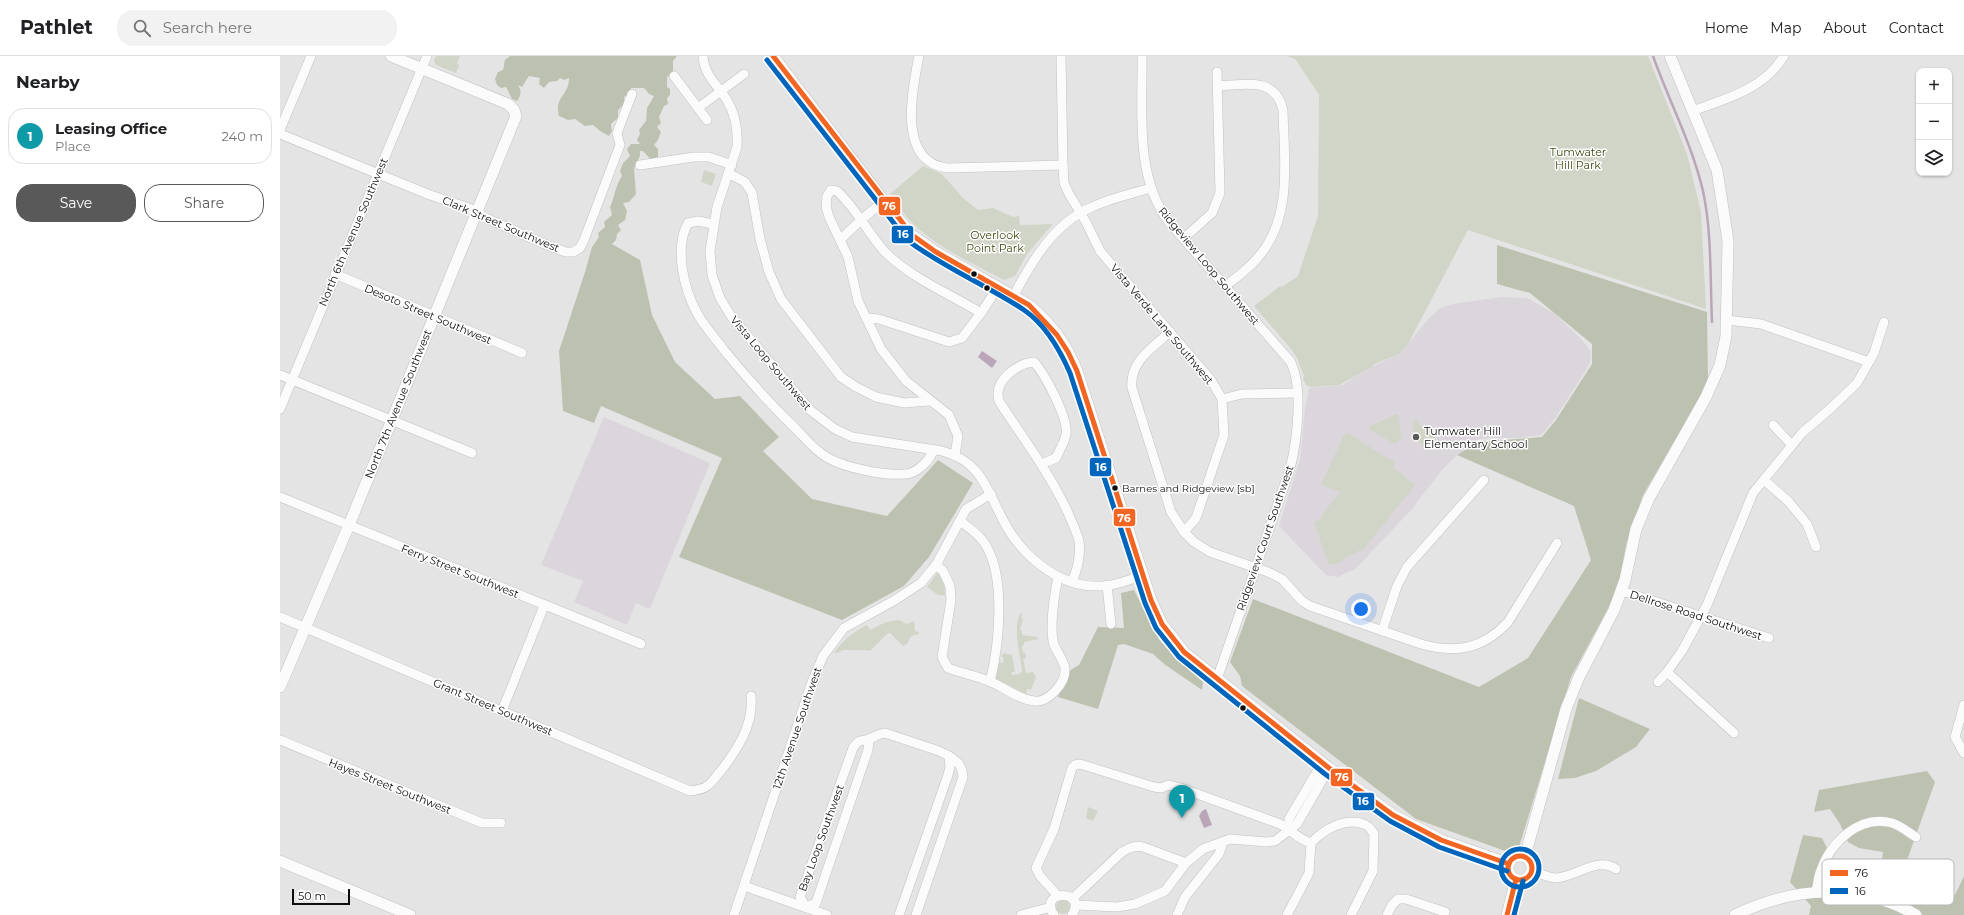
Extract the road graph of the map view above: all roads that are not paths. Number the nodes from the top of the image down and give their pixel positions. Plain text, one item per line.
1 (311, 56) edge
2 (391, 56) edge
3 (427, 56) edge
4 (703, 56) edge
5 (773, 56) edge
6 (919, 56) edge
7 (1061, 56) edge
8 (1142, 56) edge
9 (1670, 56) edge
10 (1784, 56) edge
11 (422, 69) junction
12 (1218, 72) dead end
13 (744, 74) dead end
14 (674, 76) dead end
15 (1218, 86) junction
16 (720, 91) junction
17 (632, 94) dead end
18 (698, 108) junction
19 (1692, 111) junction
20 (707, 120) dead end
21 (280, 130) edge
22 (280, 134) edge
23 (640, 165) dead end
24 (1062, 165) junction
25 (730, 169) junction
26 (377, 174) junction
27 (1151, 188) junction
28 (884, 201) junction
29 (477, 213) junction
30 (1080, 213) junction
31 (862, 219) junction
32 (713, 224) junction
33 (1184, 238) junction
34 (840, 239) junction
35 (335, 274) junction
36 (1226, 286) junction
37 (998, 287) junction
38 (1014, 295) junction
39 (981, 313) junction
40 (434, 317) junction
41 (867, 318) junction
42 (1727, 320) junction
43 (1884, 322) dead end
44 (1170, 332) junction
45 (522, 353) dead end
46 (1869, 362) junction
47 (280, 375) edge
48 (292, 379) junction
49 (1297, 393) junction
50 (1222, 399) junction
51 (930, 401) junction
52 (280, 409) edge
53 (391, 421) junction
54 (1773, 424) dead end
55 (1792, 445) junction
56 (933, 450) junction
57 (472, 453) dead end
58 (955, 455) junction
59 (1042, 464) junction
60 (1484, 480) dead end
61 (1764, 480) junction
62 (991, 494) junction
63 (280, 496) edge
64 (960, 521) junction
65 (349, 525) junction
66 (1184, 532) junction
67 (1557, 543) dead end
68 (1816, 547) dead end
69 (936, 565) junction
70 (1256, 568) junction
71 (1143, 575) junction
72 (1058, 577) junction
73 (1072, 582) junction
74 (1107, 585) junction
75 (1622, 591) junction
76 (544, 606) junction
77 (280, 617) edge
78 (1700, 617) junction
79 (1111, 624) dead end
80 (305, 627) junction
81 (1382, 631) junction
82 (1769, 638) dead end
83 (641, 644) dead end
84 (1667, 672) junction
85 (1217, 679) junction
86 (990, 682) junction
87 (1658, 682) dead end
88 (280, 687) edge
89 (751, 696) dead end
90 (1964, 705) edge
91 (502, 711) junction
92 (1734, 733) dead end
93 (869, 739) junction
94 (280, 740) edge
95 (1964, 753) edge
96 (949, 756) junction
97 (1326, 765) junction
98 (501, 823) dead end
99 (1289, 829) junction
100 (1916, 837) dead end
101 (1223, 842) junction
102 (1311, 843) junction
103 (1525, 856) junction
104 (1826, 859) edge
105 (280, 861) edge
106 (1186, 863) junction
107 (1509, 864) junction
108 (1822, 866) edge
109 (1616, 869) dead end
110 (1532, 871) junction
111 (1516, 879) junction
112 (744, 886) junction
113 (1816, 891) junction
114 (1822, 892) edge
115 (1058, 896) junction
116 (1074, 902) junction
117 (1894, 905) edge
118 (806, 907) junction
119 (1052, 911) edge
120 (410, 915) edge
121 (734, 915) edge
122 (827, 915) edge
123 (899, 915) edge
124 (916, 915) edge
125 (1021, 915) edge
126 (1072, 915) edge
127 (1177, 915) edge
128 (1287, 915) edge
129 (1351, 915) edge
130 (1387, 915) edge
131 (1444, 915) edge
132 (1507, 915) edge
133 (1735, 915) edge
134 (1916, 915) edge

1 - 21 street
2 - 11 street
3 - 11 street, North 6th Avenue Southwest
4 - 16 street, Vista Loop Southwest
5 - 28 street
6 - 24 street
7 - 24 street, Vista Verde Lane Southwest
8 - 27 street, Ridgeview Loop Southwest
9 - 19 street
10 - 19 street
11 - 26 street, North 6th Avenue Southwest
11 - 29 street, North 7th Avenue Southwest
12 - 15 street
13 - 16 street
14 - 18 street
15 - 33 street
15 - 36 street
16 - 18 street
16 - 25 street, Vista Loop Southwest
17 - 29 street, Clark Street Southwest
18 - 20 street
19 - 42 street
22 - 26 street, Clark Street Southwest
23 - 25 street
24 - 30 street, Vista Verde Lane Southwest
25 - 32 street, Vista Loop Southwest
25 - 51 street
26 - 29 street, Clark Street Southwest
26 - 35 street, North 6th Avenue Southwest
27 - 30 street
27 - 33 street, Ridgeview Loop Southwest
28 - 31 street
28 - 37 street
29 - 40 street, North 7th Avenue Southwest
30 - 38 street
30 - 44 street, Vista Verde Lane Southwest
31 - 34 street
31 - 34 street
31 - 39 street
32 - 56 street, Vista Loop Southwest
32 - 56 street
33 - 36 street, Ridgeview Loop Southwest
34 - 41 street
35 - 40 street, Desoto Street Southwest
35 - 48 street, North 6th Avenue Southwest
36 - 49 street, Ridgeview Loop Southwest
37 - 38 street
37 - 39 street
38 - 71 street
39 - 41 street
40 - 45 street, Desoto Street Southwest
40 - 53 street, North 7th Avenue Southwest
41 - 51 street
42 - 46 street
42 - 75 street
43 - 46 street
44 - 50 street, Vista Verde Lane Southwest
44 - 66 street
46 - 55 street
47 - 48 street
48 - 52 street, North 6th Avenue Southwest
48 - 53 street
49 - 50 street
49 - 70 street, Ridgeview Court Southwest
50 - 66 street, Vista Verde Lane Southwest
51 - 58 street
53 - 57 street
53 - 65 street, North 7th Avenue Southwest
54 - 55 street
55 - 61 street
56 - 58 street, Vista Loop Southwest
58 - 62 street, Vista Loop Southwest
59 - 59 street
59 - 73 street
60 - 81 street
61 - 68 street
61 - 78 street
62 - 64 street, 12th Avenue Southwest
62 - 72 street, Vista Loop Southwest
63 - 65 street, Ferry Street Southwest
64 - 69 street, 12th Avenue Southwest
64 - 86 street
65 - 76 street, Ferry Street Southwest
65 - 80 street, North 7th Avenue Southwest
66 - 70 street
67 - 81 street
69 - 86 street
69 - 112 street, 12th Avenue Southwest
70 - 81 street
70 - 85 street, Ridgeview Court Southwest
71 - 74 street, Vista Loop Southwest
71 - 85 street
72 - 73 street, Vista Loop Southwest
72 - 86 street
73 - 74 street, Vista Loop Southwest
74 - 79 street
75 - 78 street, Dellrose Road Southwest
75 - 103 street
76 - 83 street, Ferry Street Southwest
76 - 91 street
77 - 80 street, Grant Street Southwest
78 - 82 street, Dellrose Road Southwest
78 - 84 street
80 - 88 street, North 7th Avenue Southwest
80 - 91 street, Grant Street Southwest
84 - 87 street
84 - 92 street
85 - 97 street
89 - 91 street, Grant Street Southwest
90 - 95 street
93 - 96 street, Bay Loop Southwest
93 - 118 street, Bay Loop Southwest
93 - 118 street, Bay Loop Southwest
94 - 98 street, Hayes Street Southwest
96 - 123 street
96 - 124 street, Bay Loop Southwest
97 - 99 street
97 - 107 street
99 - 101 street
99 - 102 street
99 - 115 street
100 - 104 street
101 - 106 street
101 - 127 street
102 - 128 street
102 - 129 street
103 - 107 street
103 - 110 street
105 - 120 street
106 - 116 street
106 - 116 street
107 - 111 street
108 - 113 street
109 - 110 street
110 - 111 street
111 - 132 street
112 - 118 street
112 - 121 street, 12th Avenue Southwest
113 - 114 street
113 - 133 street
115 - 116 street
115 - 119 street
116 - 126 street
117 - 134 street
118 - 122 street
119 - 125 street
130 - 131 street

